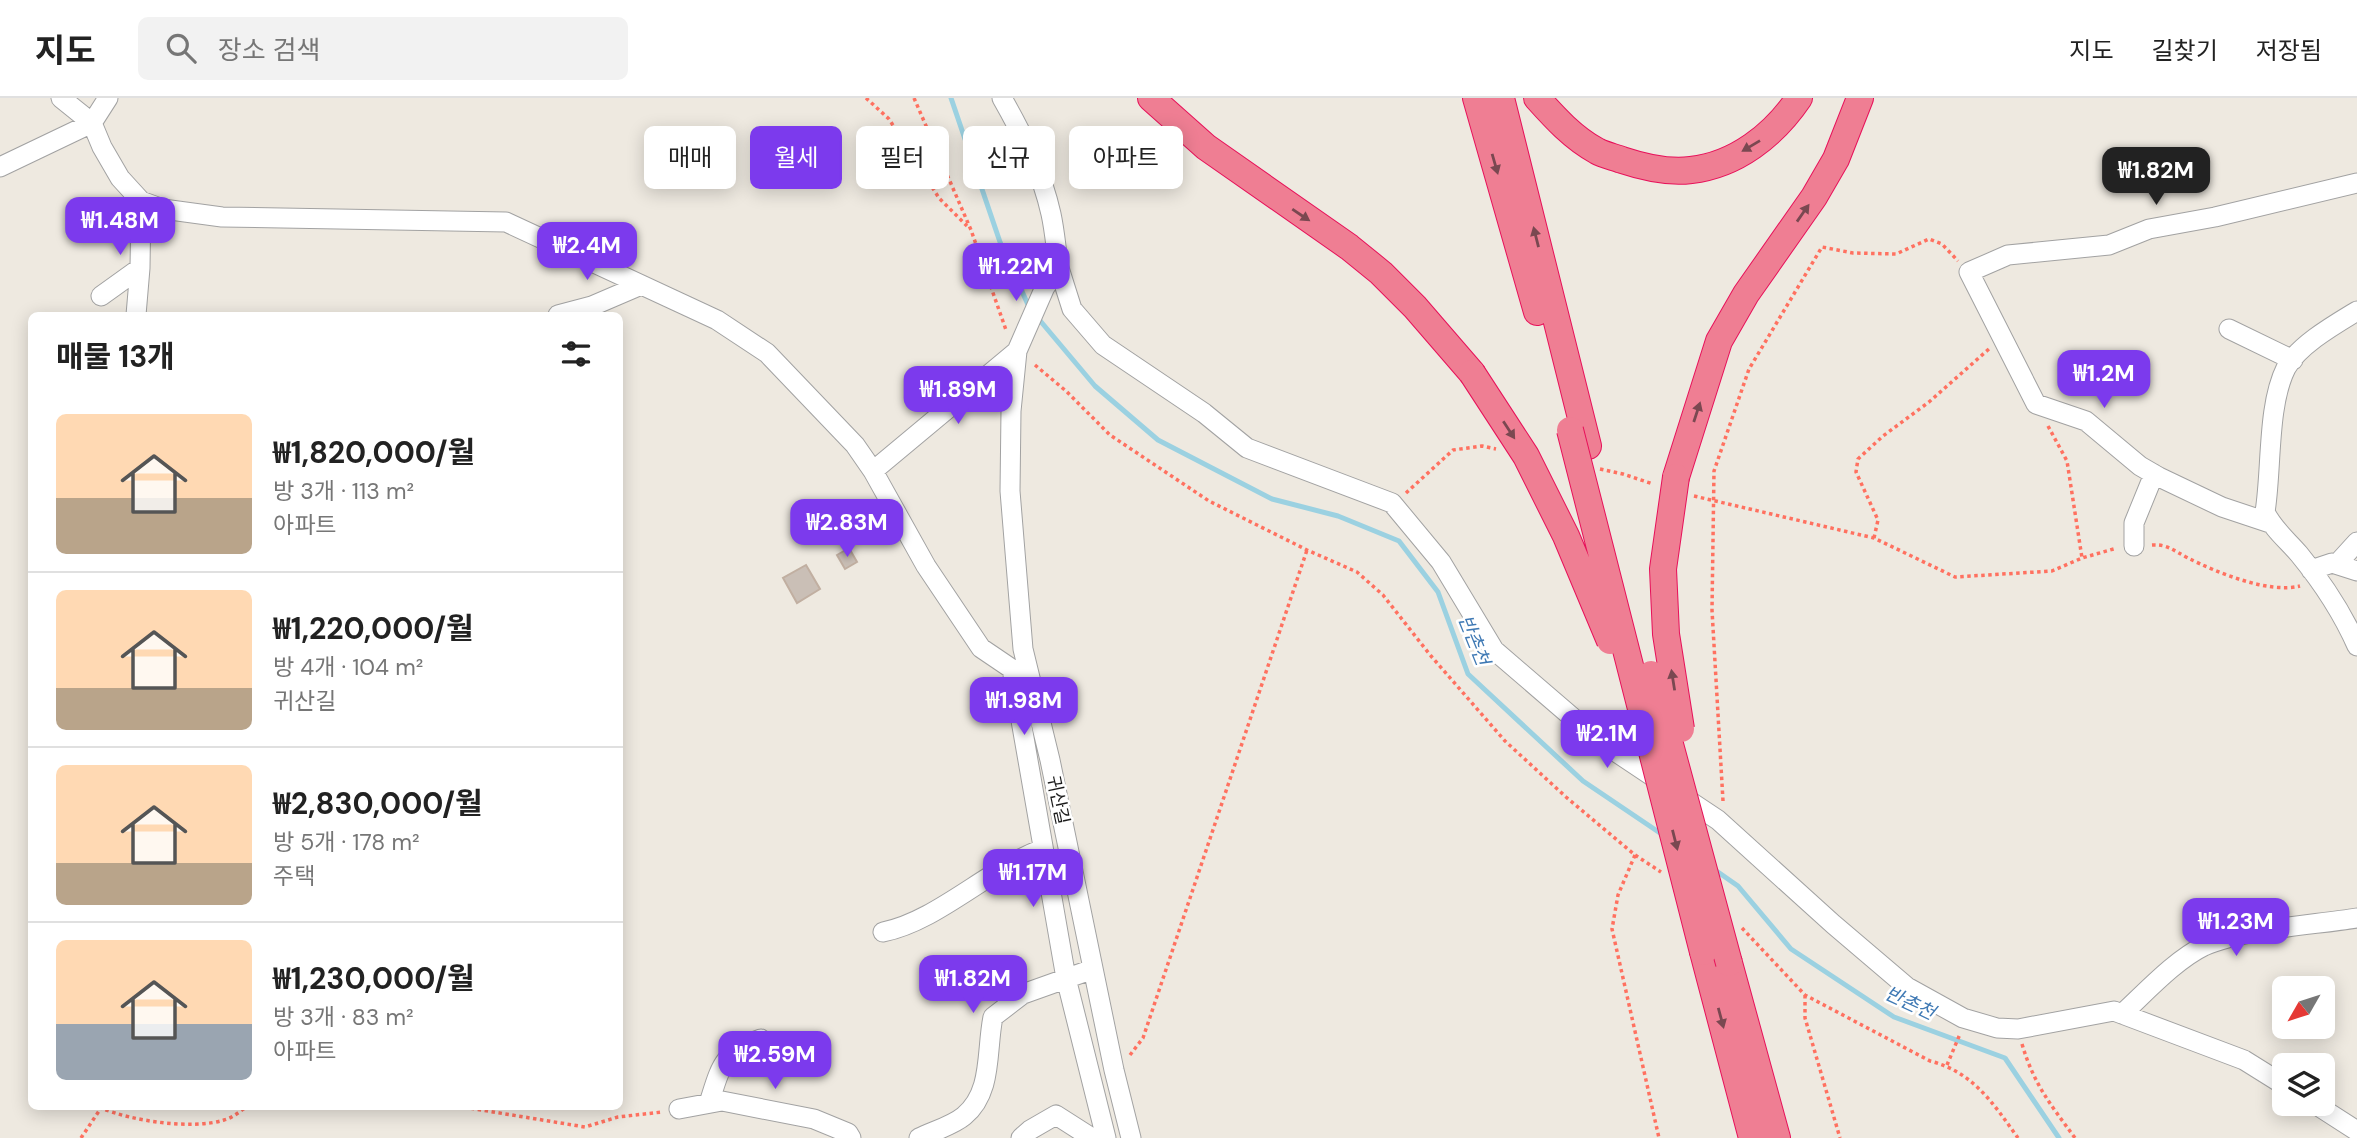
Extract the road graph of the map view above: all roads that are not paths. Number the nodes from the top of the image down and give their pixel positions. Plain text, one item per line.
1 (61, 98) edge
2 (108, 98) edge
3 (1002, 98) edge
4 (1151, 98) edge
5 (1476, 98) edge
6 (1501, 98) edge
7 (1537, 98) edge
8 (1799, 98) edge
9 (1860, 98) edge
10 (92, 123) junction
11 (0, 167) edge
12 (2357, 182) edge
13 (141, 201) junction
14 (140, 268) junction
15 (1059, 268) junction
16 (641, 285) junction
17 (101, 296) dead end
18 (2357, 311) edge
19 (136, 312) edge
20 (569, 312) edge
21 (2229, 329) dead end
22 (1021, 343) junction
23 (2293, 360) junction
24 (1585, 448) junction
25 (873, 471) junction
26 (2154, 474) junction
27 (2270, 523) junction
28 (2357, 542) edge
29 (2134, 546) road end
30 (2337, 564) junction
31 (2357, 571) edge
32 (2315, 576) junction
33 (2357, 646) edge
34 (1020, 670) junction
35 (1646, 727) junction
36 (1043, 849) junction
37 (1710, 892) junction
38 (2357, 918) edge
39 (883, 932) dead end
40 (1093, 969) junction
41 (1066, 978) junction
42 (2122, 1014) junction
43 (761, 1039) dead end
44 (2272, 1078) edge
45 (709, 1103) junction
46 (679, 1110) road end
47 (2334, 1116) edge
48 (2357, 1131) edge
49 (851, 1138) edge
50 (919, 1138) edge
51 (1021, 1138) edge
52 (1092, 1138) edge
53 (1106, 1138) edge
54 (1131, 1138) edge
55 (1752, 1138) edge
56 (1777, 1138) edge

1 - 10 street
2 - 10 street
3 - 15 street
4 -> 35 highway, bridge
5 -> 24 highway
24 -> 6 highway
8 -> 7 highway
37 -> 9 highway, bridge
10 - 11 street
10 - 13 street
12 - 26 street
13 - 14 street
13 - 16 street
14 - 17 street
14 - 19 street
15 - 22 street
15 - 42 street
16 - 20 street
16 - 25 street
18 - 23 street
21 - 23 street
22 - 25 street
22 - 34 street, 귀산길
23 - 27 street
24 - 35 highway, bridge
24 - 37 highway, bridge
25 - 34 street
26 - 27 street
26 - 29 street
27 - 32 street
28 - 30 street
30 - 31 street
30 - 32 street
32 - 33 street
34 - 36 street
34 - 40 street, 귀산길
35 -> 55 highway, bridge
36 - 39 street
36 - 41 street
37 - 56 highway, bridge
38 - 42 street
40 - 41 street
40 - 54 street, 귀산길
41 - 50 street
41 - 53 street
42 - 44 street
43 - 45 street
45 - 46 street
45 - 49 street
47 - 48 street
51 - 52 street

